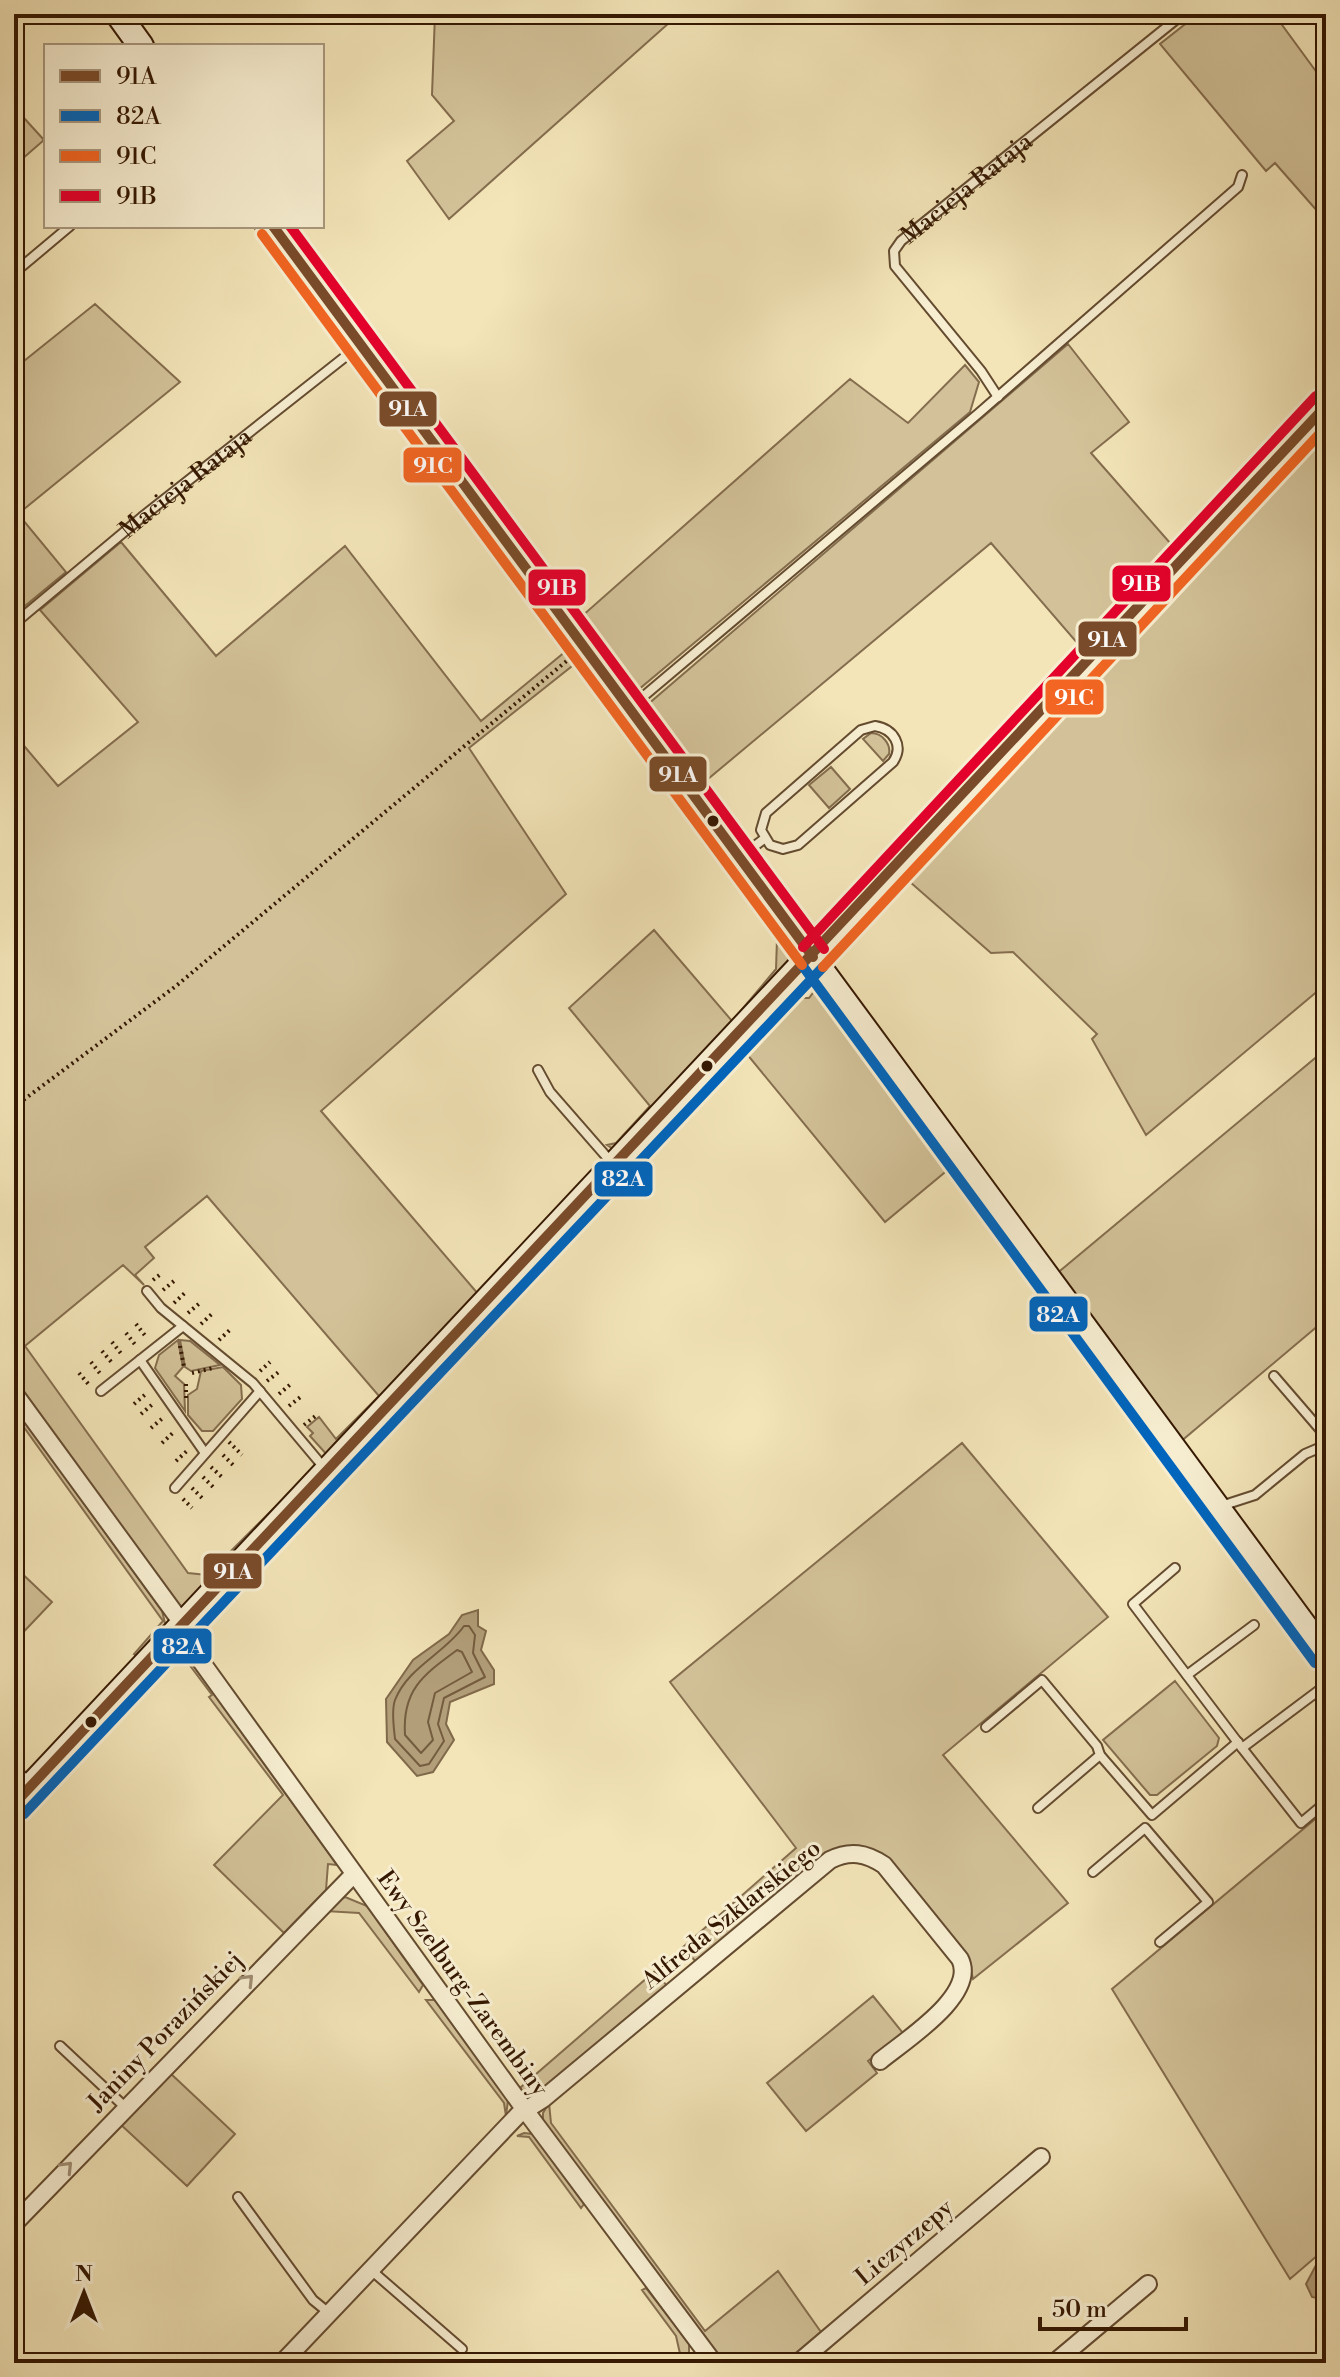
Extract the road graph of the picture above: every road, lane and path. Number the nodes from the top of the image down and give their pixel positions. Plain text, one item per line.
1 (118, 14) edge
2 (1183, 14) edge
3 (140, 44) edge
4 (1242, 175) dead end
5 (68, 228) edge
6 (274, 228) edge
7 (14, 273) edge
8 (360, 345) junction
9 (998, 397) junction
10 (1326, 406) edge
11 (14, 624) edge
12 (583, 648) junction
13 (628, 709) junction
14 (764, 839) junction
15 (739, 858) junction
16 (813, 957) junction
17 (538, 1070) dead end
18 (14, 1107) edge
19 (615, 1166) junction
20 (174, 1281) dead end
21 (147, 1291) dead end
22 (187, 1291) dead end
23 (159, 1293) dead end
24 (201, 1302) dead end
25 (172, 1305) dead end
26 (214, 1312) dead end
27 (185, 1315) dead end
28 (136, 1324) dead end
29 (198, 1326) dead end
30 (180, 1328) junction
31 (232, 1328) dead end
32 (126, 1333) dead end
33 (148, 1340) dead end
34 (218, 1341) dead end
35 (112, 1342) dead end
36 (138, 1349) dead end
37 (102, 1351) dead end
38 (126, 1359) dead end
39 (140, 1360) junction
40 (91, 1362) dead end
41 (270, 1362) dead end
42 (184, 1367) dead end
43 (116, 1368) dead end
44 (280, 1371) dead end
45 (258, 1373) dead end
46 (1274, 1376) dead end
47 (103, 1378) dead end
48 (267, 1381) dead end
49 (292, 1383) dead end
50 (101, 1391) dead end
51 (149, 1391) dead end
52 (260, 1391) junction
53 (14, 1393) edge
54 (278, 1395) dead end
55 (303, 1395) dead end
56 (156, 1401) dead end
57 (134, 1404) dead end
58 (288, 1407) dead end
59 (141, 1414) dead end
60 (318, 1414) dead end
61 (166, 1415) dead end
62 (303, 1426) dead end
63 (151, 1428) dead end
64 (176, 1429) dead end
65 (228, 1440) dead end
66 (162, 1443) dead end
67 (1326, 1443) edge
68 (190, 1449) dead end
69 (218, 1451) dead end
70 (242, 1455) dead end
71 (206, 1458) junction
72 (176, 1461) dead end
73 (233, 1465) dead end
74 (327, 1471) junction
75 (198, 1473) dead end
76 (223, 1478) dead end
77 (187, 1484) dead end
78 (175, 1488) dead end
79 (214, 1488) dead end
80 (202, 1498) dead end
81 (1217, 1509) junction
82 (1175, 1568) dead end
83 (1254, 1625) dead end
84 (178, 1628) junction
85 (1326, 1655) edge
86 (1187, 1675) junction
87 (1326, 1685) edge
88 (986, 1727) dead end
89 (1240, 1745) junction
90 (1100, 1755) junction
91 (14, 1768) edge
92 (32, 1785) junction
93 (1326, 1802) edge
94 (14, 1804) edge
95 (1038, 1808) dead end
96 (1152, 1815) junction
97 (1149, 1833) junction
98 (1093, 1872) dead end
99 (354, 1874) junction
100 (1160, 1942) dead end
101 (60, 2046) dead end
102 (880, 2061) dead end
103 (125, 2107) junction
104 (525, 2110) junction
105 (1041, 2157) dead end
106 (238, 2197) dead end
107 (14, 2224) edge
108 (371, 2270) junction
109 (1148, 2284) dead end
110 (329, 2313) junction
111 (462, 2349) dead end
112 (705, 2360) edge
113 (282, 2363) edge
114 (798, 2363) edge
115 (1054, 2363) edge

1 - 3 street
2 - 9 lane, Macieja Rataja
4 - 9 lane
5 - 7 lane
6 - 8 street
8 - 11 lane, Macieja Rataja
8 - 12 street
9 - 13 lane
10 - 16 street
12 - 13 street
12 - 18 path
13 - 15 street
14 - 14 lane
14 - 15 lane
15 - 16 street
16 - 19 street
16 - 81 street
17 - 19 lane
19 - 74 street
20 - 23 path
21 - 30 lane
22 - 25 path
24 - 27 path
26 - 29 path
28 - 33 path
30 - 39 lane
30 - 42 path
30 - 52 lane
31 - 34 path
32 - 36 path
35 - 38 path
37 - 43 path
39 - 50 lane
39 - 71 lane
40 - 47 path
41 - 45 path
44 - 48 path
46 - 67 lane
49 - 54 path
51 - 57 path
52 - 71 lane
52 - 74 lane
53 - 84 street, Ewy Szelburg-Zarembiny
55 - 58 path
56 - 59 path
60 - 62 path
61 - 63 path
64 - 66 path
65 - 70 path
67 - 81 lane
68 - 72 path
69 - 73 path
71 - 76 path
71 - 78 lane
74 - 84 street
75 - 79 path
77 - 80 path
81 - 85 street
82 - 86 lane
83 - 86 lane
84 - 92 street
84 - 99 street, Ewy Szelburg-Zarembiny
86 - 89 lane
87 - 89 lane
88 - 90 lane
89 - 93 lane
89 - 96 lane
90 - 95 lane
90 - 96 lane
91 - 92 lane
92 - 94 street
96 - 97 lane
97 - 98 lane
97 - 100 lane
103 -> 99 street, Janiny Porazińskiej
99 - 104 street, Ewy Szelburg-Zarembiny
101 - 103 lane
102 - 104 street, Alfreda Szklarskiego
107 -> 103 street, Janiny Porazińskiej
104 - 108 street
104 - 112 street, Ewy Szelburg-Zarembiny
105 - 114 street, Liczyrzepy
106 - 110 lane
108 - 110 street
108 - 111 lane
109 - 115 street
110 - 113 street

